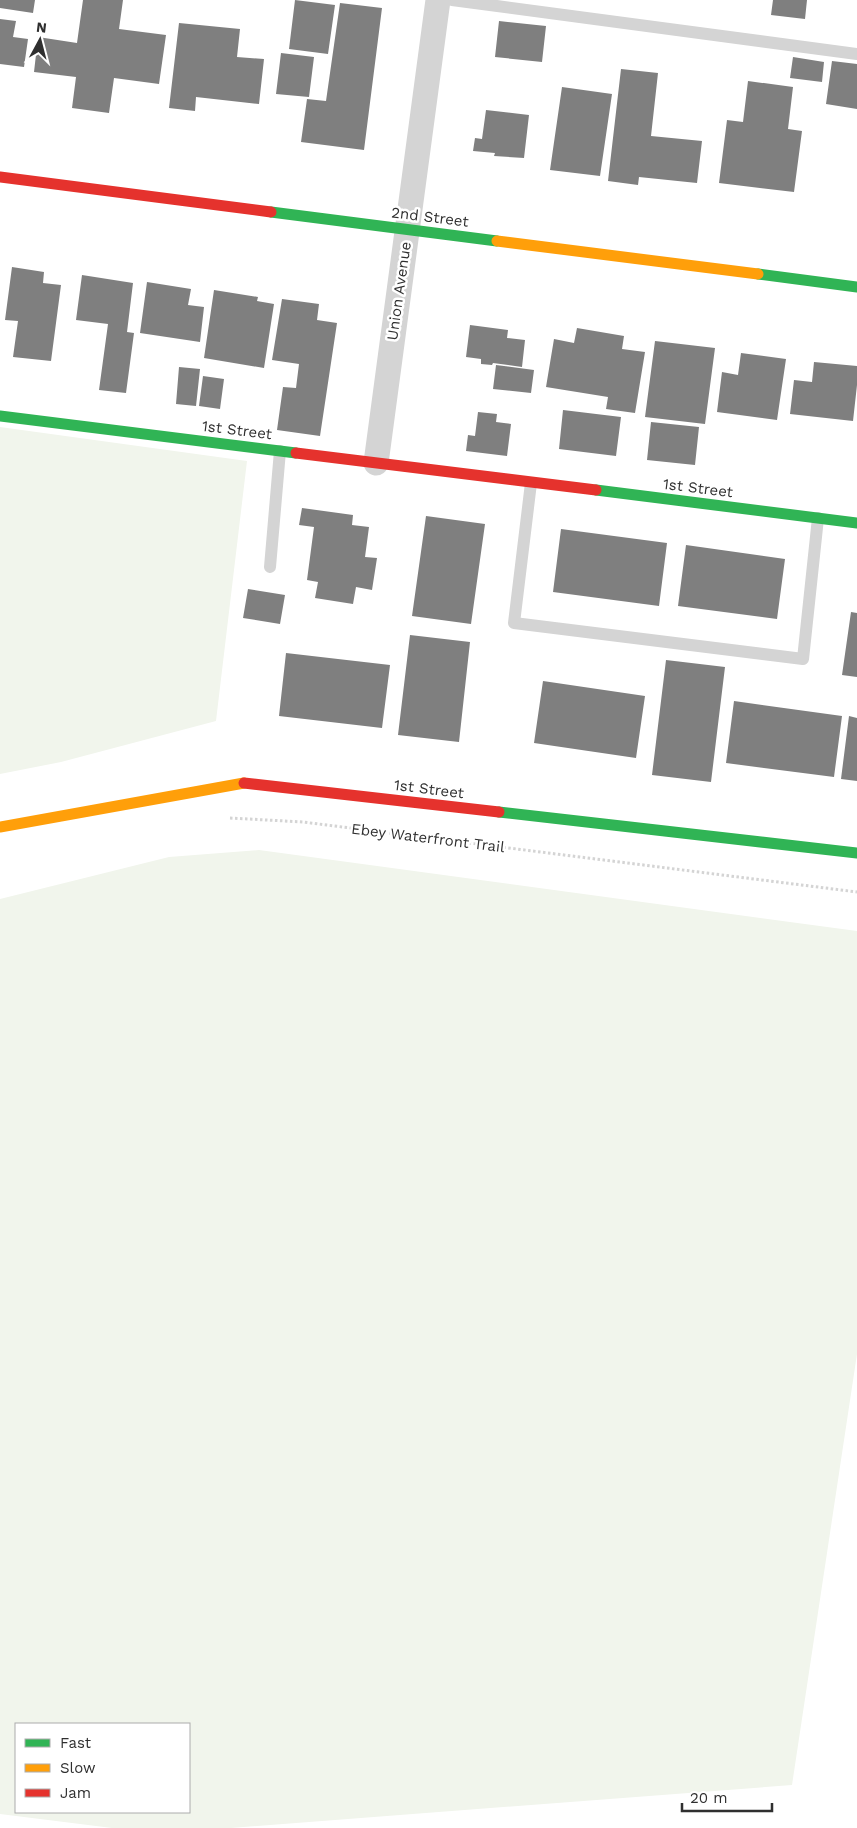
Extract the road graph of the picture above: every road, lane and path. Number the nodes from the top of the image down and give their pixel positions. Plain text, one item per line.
1 (438, 0) edge
2 (452, 0) edge
3 (857, 54) edge
4 (0, 177) edge
5 (407, 229) junction
6 (857, 287) edge
7 (0, 416) edge
8 (280, 451) junction
9 (376, 463) junction
10 (531, 483) junction
11 (818, 518) junction
12 (857, 523) edge
13 (270, 567) dead end
14 (222, 818) dead end
15 (0, 827) edge
16 (857, 853) edge
17 (857, 892) edge

1 - 5 street, Union Avenue
2 - 3 lane
4 - 5 street, 2nd Street
5 - 6 street, 2nd Street
5 - 9 street, Union Avenue
7 - 8 street, 1st Street
8 - 9 street, 1st Street
8 - 13 lane
9 - 10 street, 1st Street
10 - 11 street, 1st Street
10 - 11 lane
11 - 12 street, 1st Street
14 - 17 path, Ebey Waterfront Trail
15 - 16 street, 1st Street

